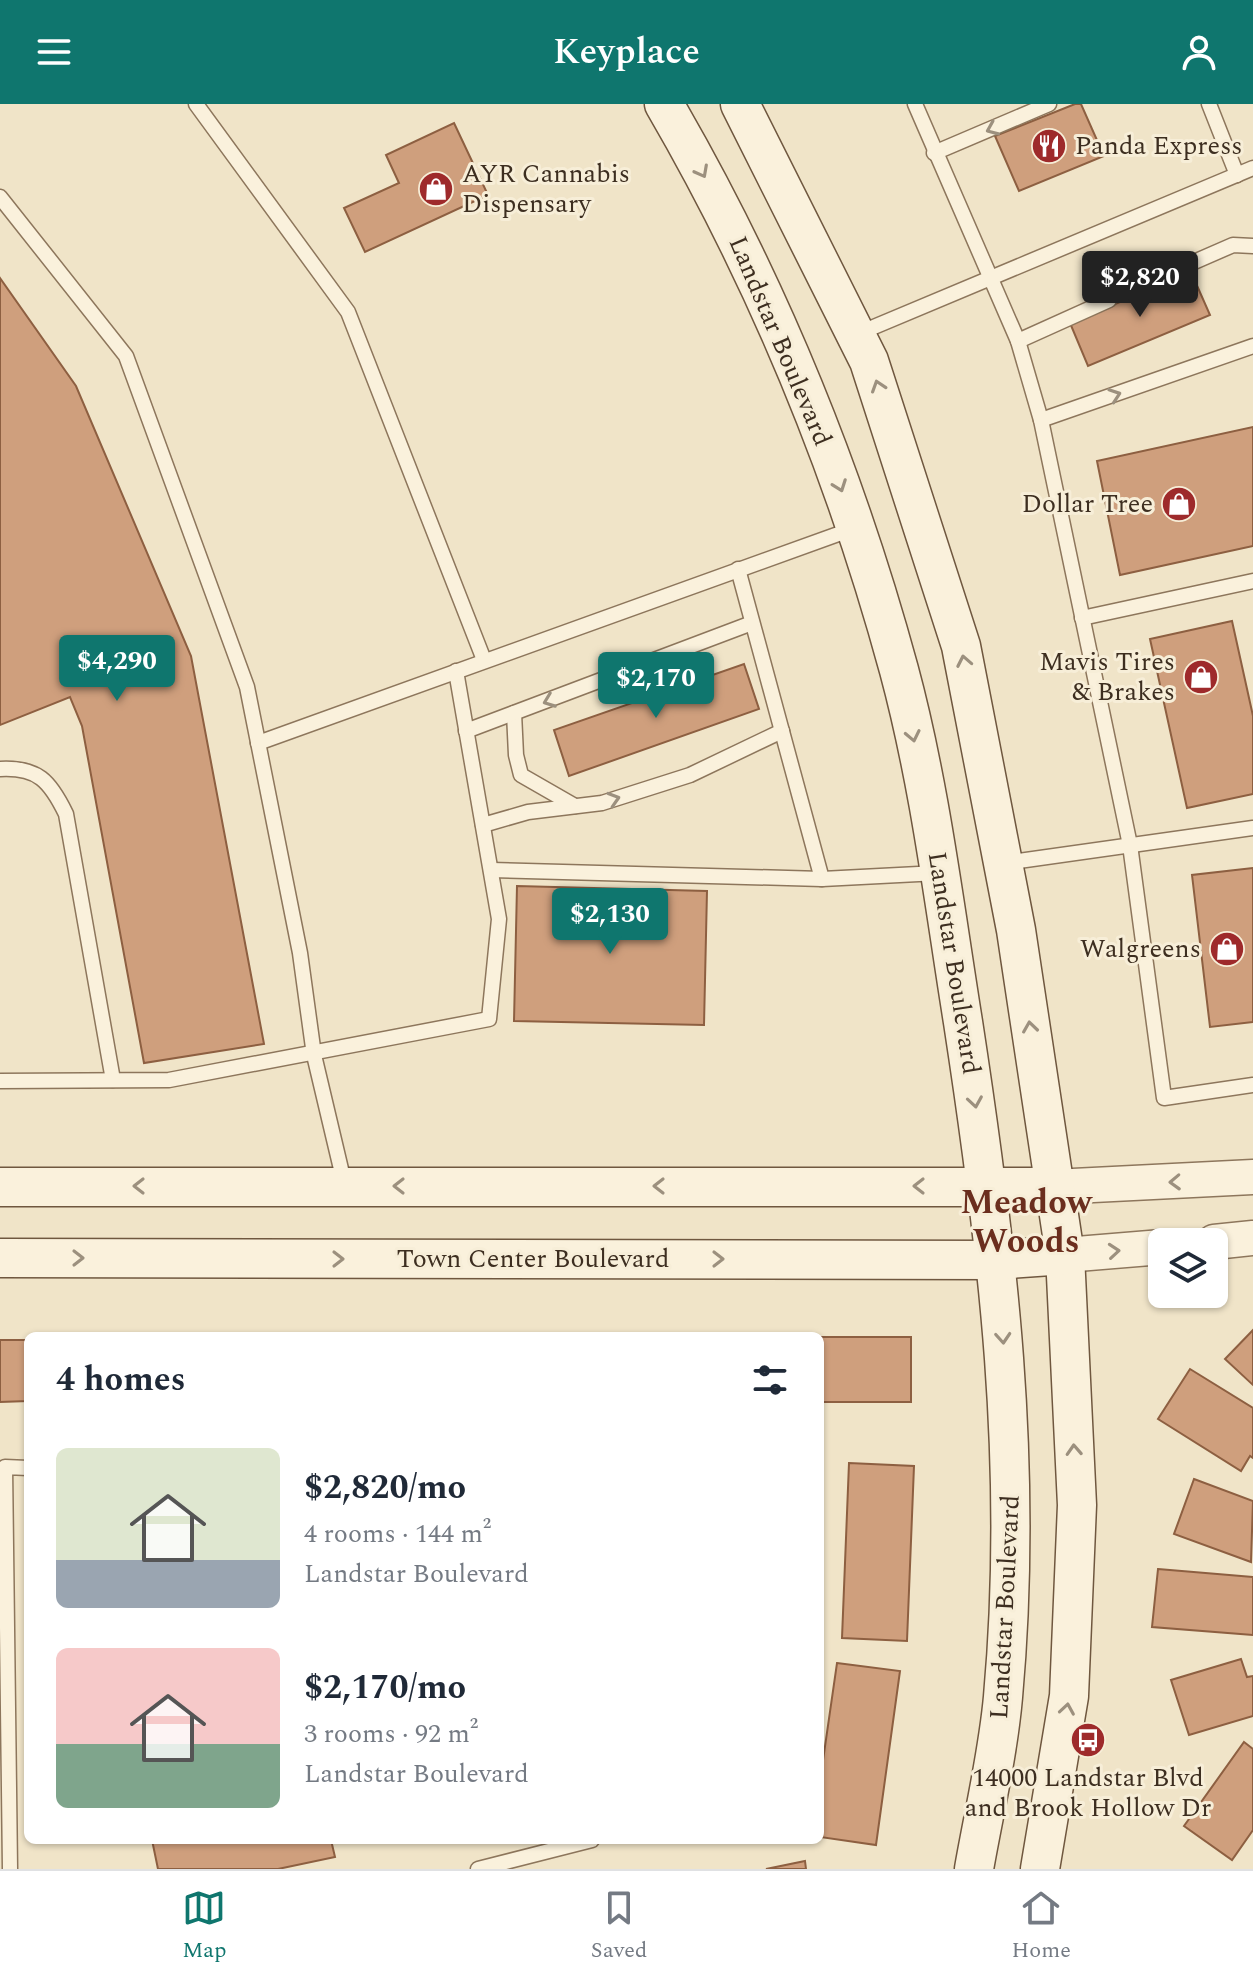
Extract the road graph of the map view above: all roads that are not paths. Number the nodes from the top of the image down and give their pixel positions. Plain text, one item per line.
1 (196, 104) edge
2 (664, 104) edge
3 (740, 104) edge
4 (915, 104) edge
5 (1049, 104) edge
6 (1209, 104) edge
7 (934, 153) junction
8 (1253, 168) edge
9 (1237, 175) junction
10 (0, 197) edge
11 (1253, 246) edge
12 (989, 280) junction
13 (1132, 289) dead end
14 (1109, 300) dead end
15 (1253, 332) edge
16 (857, 335) junction
17 (1018, 341) junction
18 (1246, 349) edge
19 (1041, 420) junction
20 (855, 528) junction
21 (738, 569) junction
22 (1253, 581) edge
23 (1082, 618) junction
24 (752, 623) junction
25 (484, 660) junction
26 (456, 671) junction
27 (514, 713) junction
28 (466, 731) junction
29 (782, 731) junction
30 (258, 743) junction
31 (0, 769) edge
32 (576, 806) junction
33 (483, 825) junction
34 (1253, 828) edge
35 (1130, 845) junction
36 (1003, 863) junction
37 (491, 870) junction
38 (943, 872) junction
39 (822, 879) junction
40 (314, 1055) junction
41 (113, 1080) junction
42 (0, 1081) edge
43 (1253, 1085) edge
44 (1253, 1177) edge
45 (345, 1186) junction
46 (987, 1186) junction
47 (0, 1187) edge
48 (1053, 1187) junction
49 (1253, 1238) edge
50 (1228, 1241) edge
51 (1148, 1248) edge
52 (1065, 1255) junction
53 (0, 1258) edge
54 (996, 1260) junction
55 (24, 1468) edge
56 (576, 1844) edge
57 (10, 1869) edge
58 (478, 1869) edge
59 (974, 1869) edge
60 (1040, 1869) edge

1 - 25 lane
2 -> 20 main road, Landstar Boulevard
3 - 16 main road
4 - 7 lane
5 -> 7 lane
6 - 9 lane
7 - 12 lane
8 - 9 lane
9 - 12 lane
10 - 30 lane
11 - 13 lane
12 - 16 lane
12 - 17 lane
14 - 17 lane
15 - 18 lane
36 -> 16 main road
17 - 19 lane
19 -> 18 lane
19 - 23 lane
20 - 21 lane
20 -> 38 main road, Landstar Boulevard
21 - 24 lane
21 - 25 lane
22 - 23 lane
23 - 35 lane
24 -> 27 lane
24 - 29 lane
25 - 26 lane
26 - 28 lane
26 - 30 lane
27 - 28 lane
27 - 32 lane
28 - 33 lane
32 -> 29 lane
29 - 39 lane
30 - 40 lane
31 - 41 lane
32 - 33 lane
33 - 37 lane
34 - 35 lane
35 - 36 lane
35 - 43 lane
48 -> 36 main road
37 - 39 lane
37 - 40 lane
38 - 39 lane
38 -> 46 main road, Landstar Boulevard
40 - 41 lane
40 - 45 lane
41 - 42 lane
44 -> 48 street
46 -> 45 main road
45 -> 47 main road
46 - 48 main road
46 - 54 main road, Landstar Boulevard
48 - 52 main road
49 - 50 street
52 -> 51 street
52 - 54 main road, Town Center Boulevard
60 -> 52 main road
53 -> 54 main road, Town Center Boulevard
54 -> 59 main road, Landstar Boulevard
55 - 57 lane
56 - 58 lane

